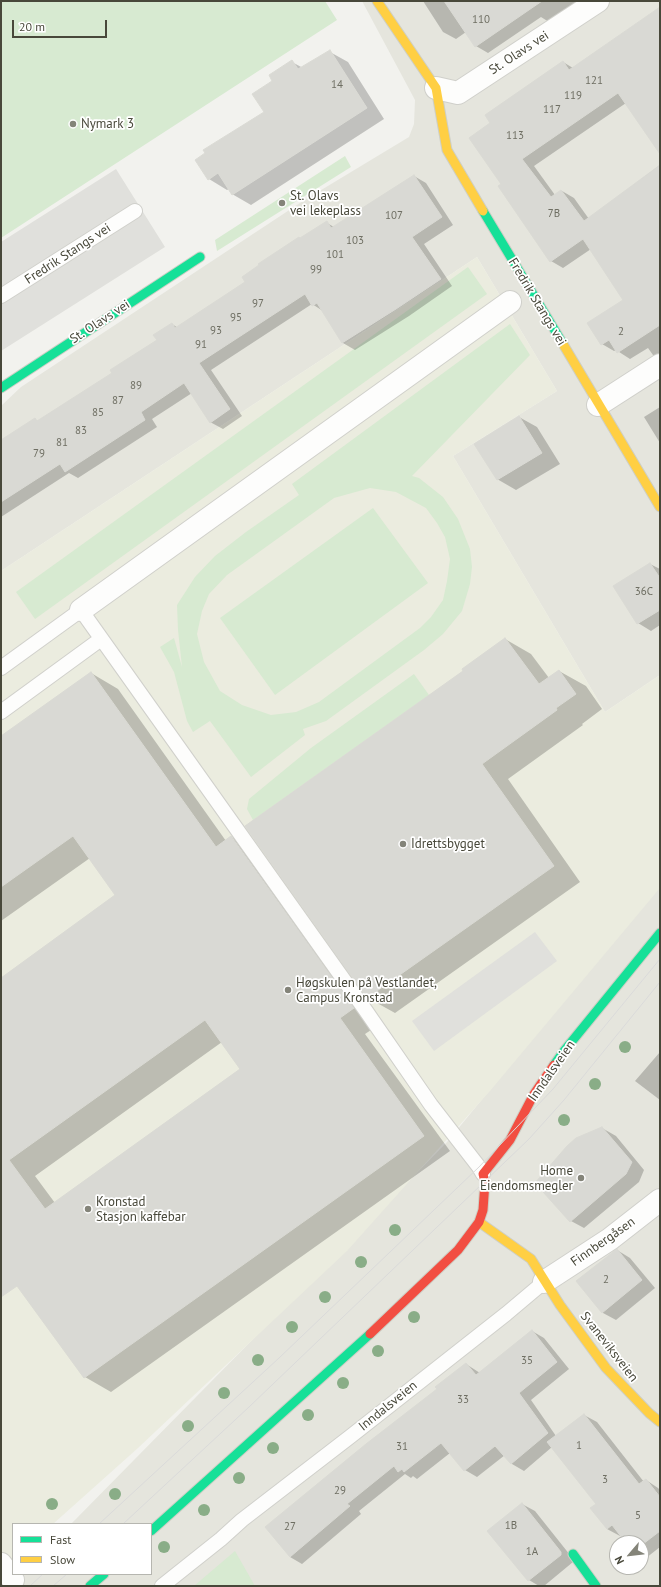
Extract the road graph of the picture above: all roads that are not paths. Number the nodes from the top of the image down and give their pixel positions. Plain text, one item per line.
1 (377, 1) edge
2 (598, 1) edge
3 (436, 88) junction
4 (135, 211) dead end
5 (200, 257) dead end
6 (1, 296) edge
7 (510, 302) dead end
8 (660, 365) edge
9 (1, 388) edge
10 (598, 405) junction
11 (660, 508) edge
12 (81, 610) junction
13 (101, 639) junction
14 (1, 668) edge
15 (1, 712) edge
16 (660, 933) edge
17 (483, 1174) junction
18 (660, 1200) edge
19 (479, 1222) junction
20 (544, 1282) junction
21 (660, 1422) edge
22 (152, 1530) edge
23 (572, 1554) dead end
24 (103, 1575) edge
25 (90, 1586) edge
26 (162, 1586) edge
27 (596, 1586) edge

1 - 3 street
2 - 3 street, St. Olavs vei
3 - 10 street, Fredrik Stangs vei
4 - 6 lane, Fredrik Stangs vei
5 - 9 street, St. Olavs vei
7 - 12 street
8 - 10 street
10 - 11 street, Fredrik Stangs vei
12 - 13 lane
12 - 14 lane
13 - 15 lane
13 - 17 lane
16 - 17 street, Inndalsveien
17 - 19 street
18 - 20 street, Finnbergåsen
19 - 20 street
19 - 22 street
20 - 21 street, Svaneviksveien
20 - 26 lane, Inndalsveien
23 - 27 street
24 - 25 street

